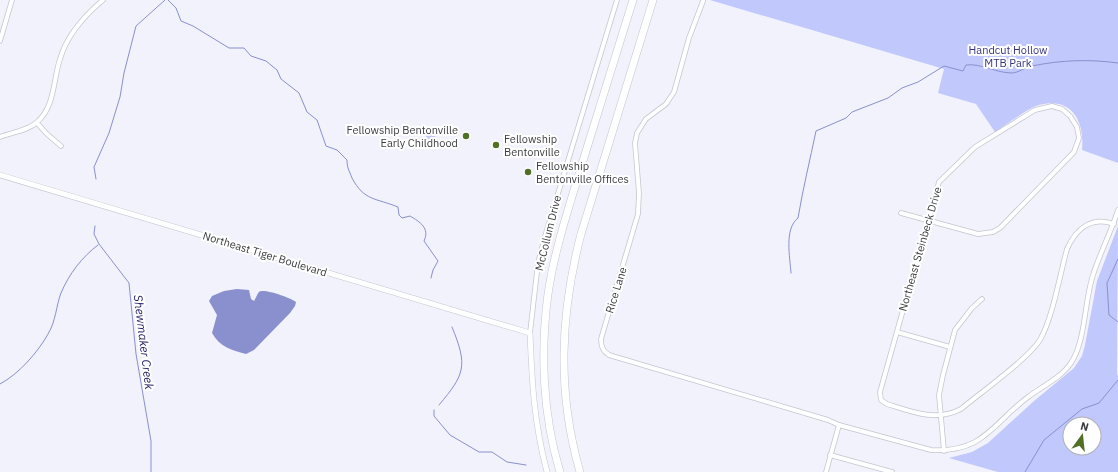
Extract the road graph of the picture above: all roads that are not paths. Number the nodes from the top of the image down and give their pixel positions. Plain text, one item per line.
1 (12, 0) edge
2 (103, 0) edge
3 (617, 0) edge
4 (633, 0) edge
5 (653, 0) edge
6 (703, 1) dead end
7 (0, 41) edge
8 (37, 123) junction
9 (0, 137) edge
10 (61, 146) dead end
11 (0, 175) edge
12 (1118, 210) edge
13 (901, 213) dead end
14 (928, 220) junction
15 (1114, 224) junction
16 (982, 299) dead end
17 (897, 332) junction
18 (530, 333) junction
19 (950, 347) junction
20 (941, 415) junction
21 (839, 426) junction
22 (944, 451) junction
23 (830, 455) junction
24 (876, 470) edge
25 (547, 472) edge
26 (560, 472) edge
27 (580, 472) edge
28 (826, 472) edge
29 (892, 472) edge

1 - 7 street
2 - 8 street
3 - 18 street, McCollum Drive
4 - 26 highway
5 - 27 highway
6 - 21 street, Rice Lane
8 - 9 street
8 - 10 street
11 - 18 street, Northeast Tiger Boulevard
12 - 15 street
13 - 14 street
14 - 14 street, Northeast Steinbeck Drive
14 - 17 street, Northeast Steinbeck Drive
15 - 20 street
15 - 22 street
16 - 19 street
17 - 19 street
17 - 20 street, Northeast Steinbeck Drive
18 - 25 street, McCollum Drive
19 - 20 street
20 - 22 street
21 - 22 street
21 - 23 street
23 - 24 street
23 - 28 street
24 - 29 street

